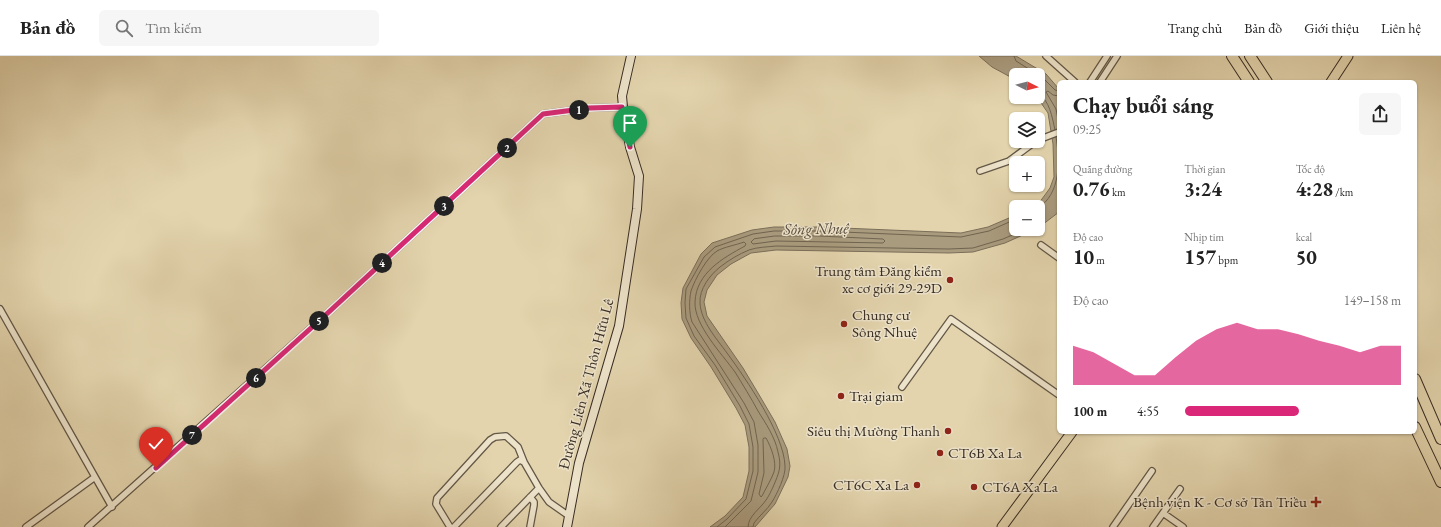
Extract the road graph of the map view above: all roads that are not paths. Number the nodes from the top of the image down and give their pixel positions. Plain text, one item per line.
1 (631, 56) edge
2 (1046, 56) edge
3 (1107, 56) edge
4 (1117, 56) edge
5 (1232, 56) edge
6 (1250, 56) edge
7 (1348, 56) edge
8 (1073, 80) edge
9 (1091, 80) edge
10 (1101, 80) edge
11 (1248, 80) edge
12 (1266, 80) edge
13 (1332, 80) edge
14 (622, 107) junction
15 (1056, 132) edge
16 (1045, 137) edge
17 (1026, 148) edge
18 (980, 170) dead end
19 (1041, 245) dead end
20 (1057, 257) edge
21 (0, 309) edge
22 (1417, 384) edge
23 (902, 387) dead end
24 (1057, 394) edge
25 (1417, 431) edge
26 (1071, 434) edge
27 (1441, 439) edge
28 (524, 462) junction
29 (1152, 470) dead end
30 (95, 477) junction
31 (1440, 478) edge
32 (539, 488) junction
33 (1180, 490) dead end
34 (530, 497) junction
35 (112, 507) junction
36 (1163, 513) junction
37 (569, 516) junction
38 (90, 526) edge
39 (26, 527) edge
40 (450, 527) edge
41 (454, 527) edge
42 (501, 527) edge
43 (530, 527) edge
44 (567, 527) edge
45 (1002, 527) edge
46 (1113, 527) edge
47 (1153, 527) edge
48 (1183, 527) edge

1 - 14 street, Đường Liên Xã Thôn Hữu Lê
2 - 8 street
3 - 9 street
4 - 10 street
5 - 11 highway
6 - 12 highway
7 - 13 main road
14 - 35 street
14 - 37 street, Đường Liên Xã Thôn Hữu Lê
15 - 16 street
17 - 18 street
19 - 20 street
21 - 30 street
22 - 27 highway
23 - 24 street
25 - 31 highway
26 - 45 main road
28 - 32 street
28 - 40 street
28 - 41 street
29 - 46 street
30 - 35 street
30 - 39 street
32 - 34 street
32 - 37 street
33 - 36 street
34 - 42 street
34 - 43 street
35 - 38 street
36 - 47 street
36 - 48 street
37 - 44 street, Đường Liên Xã Thôn Hữu Lê

